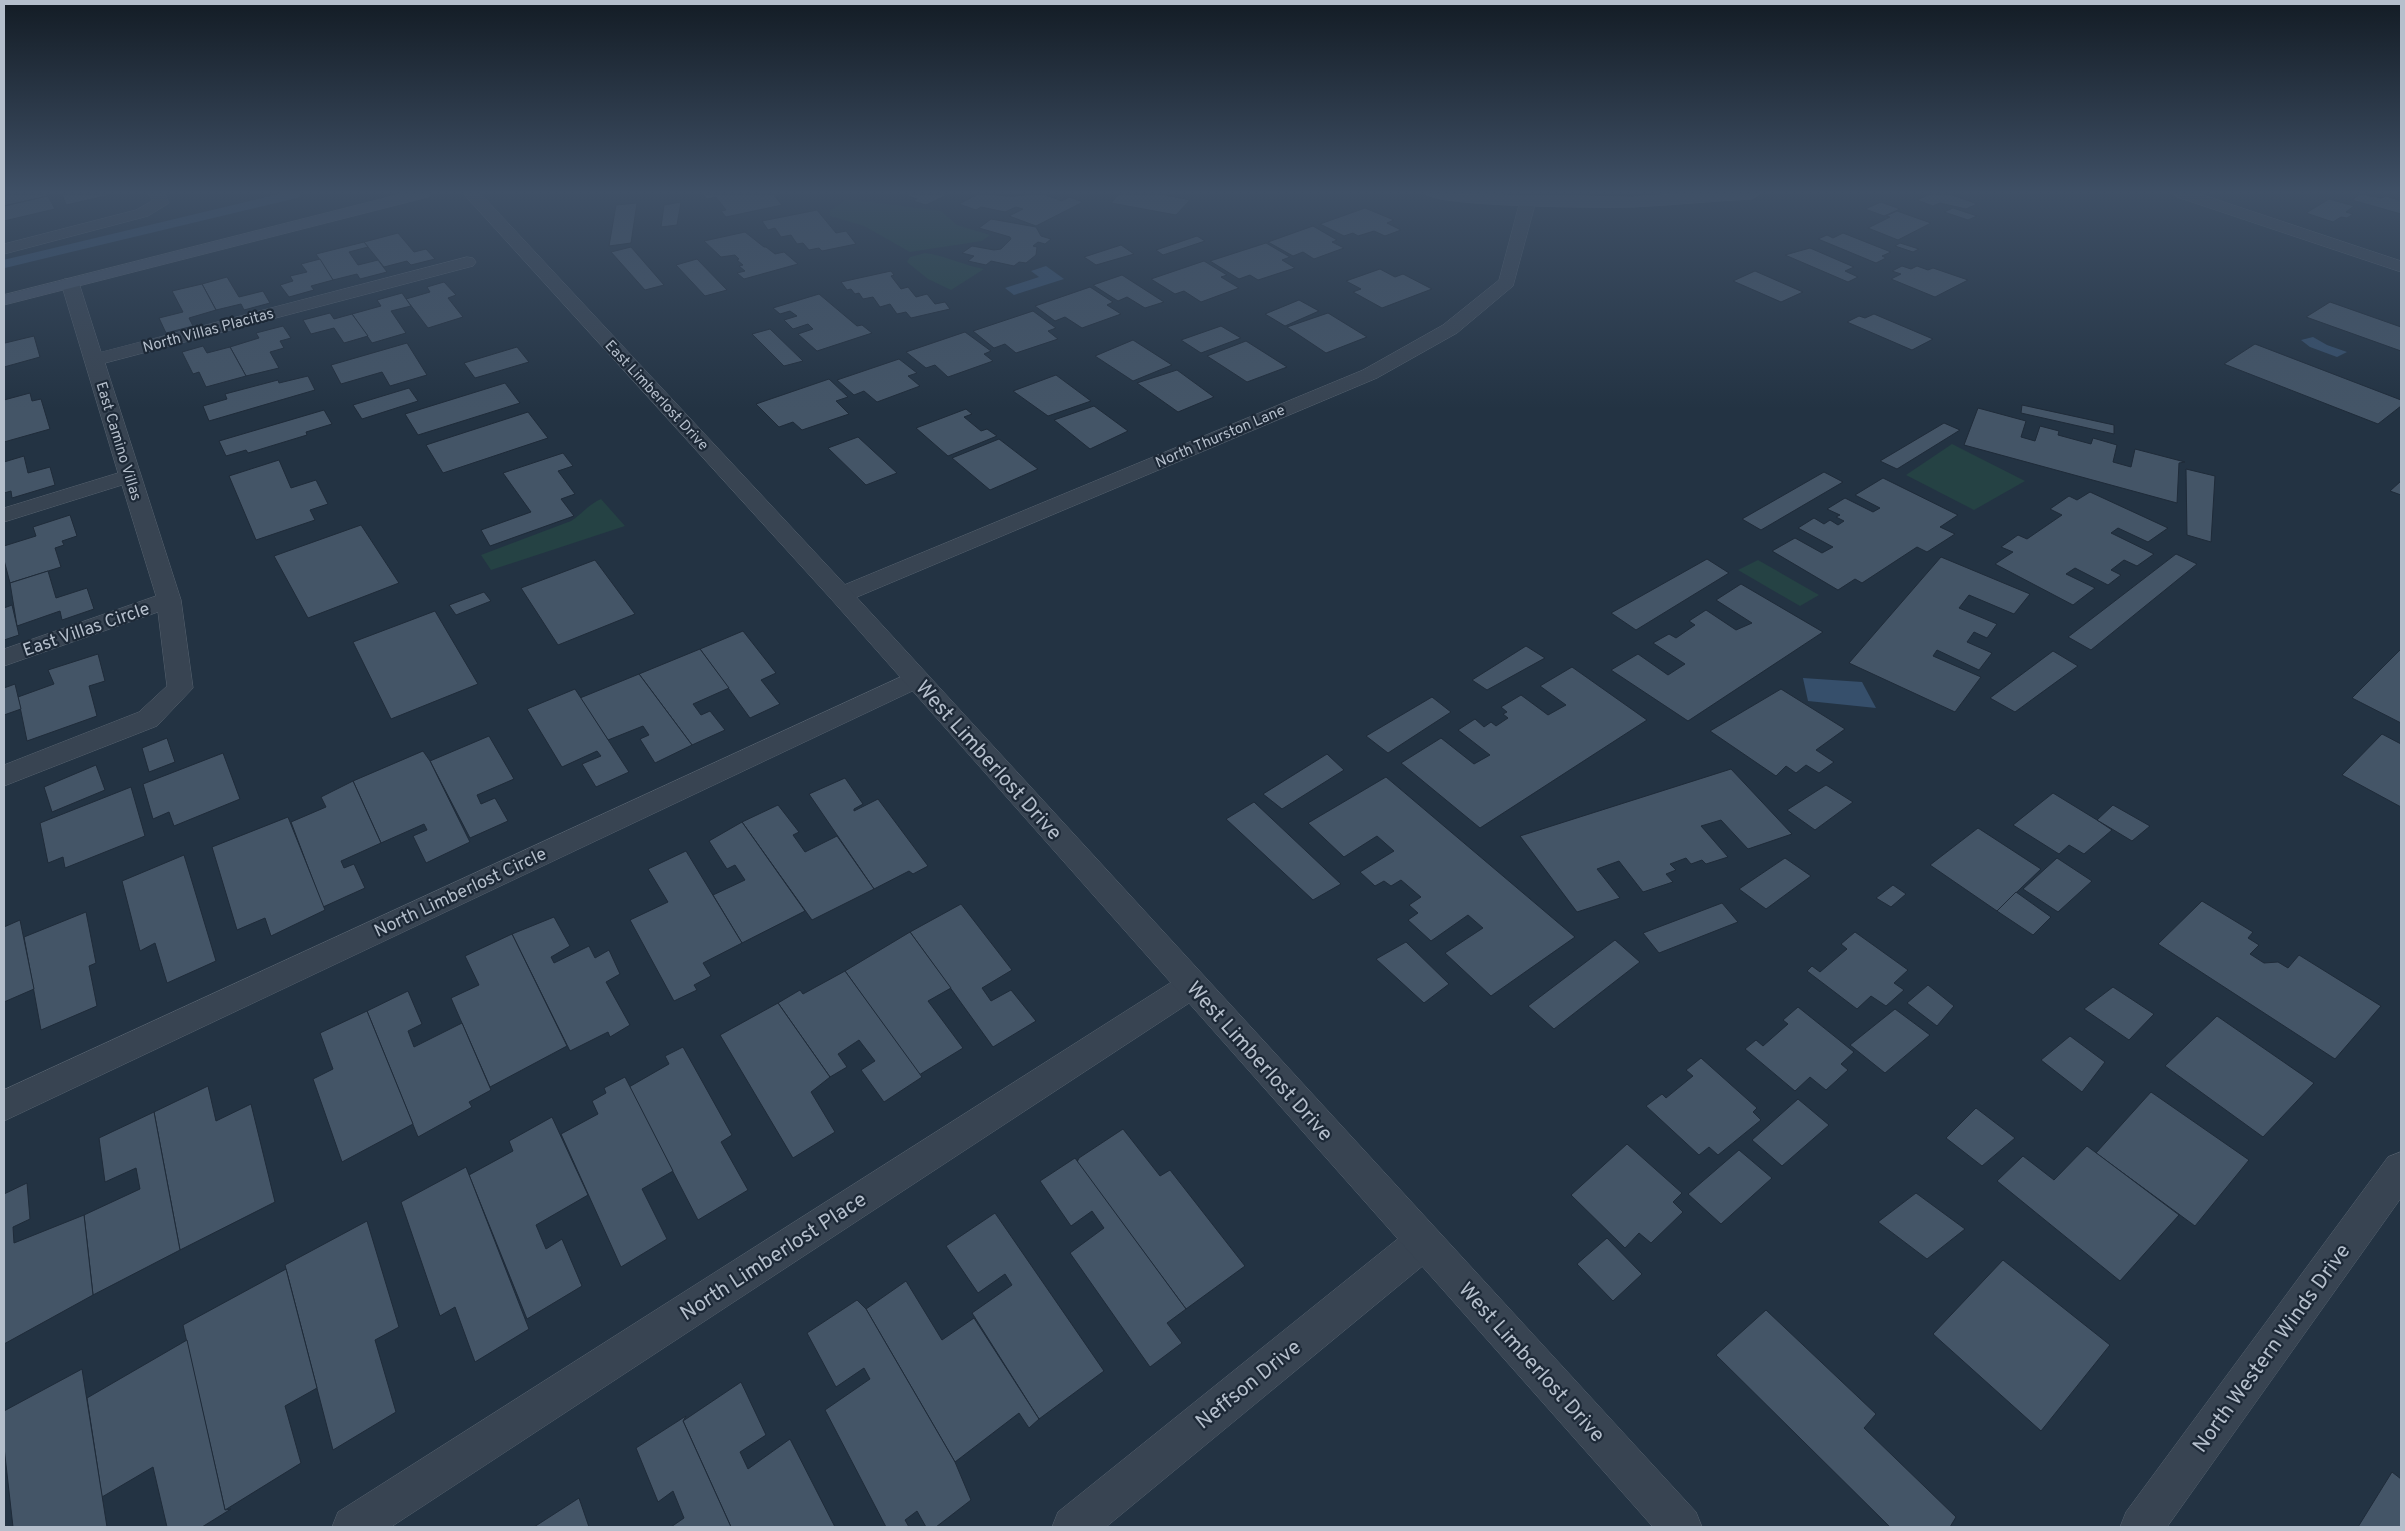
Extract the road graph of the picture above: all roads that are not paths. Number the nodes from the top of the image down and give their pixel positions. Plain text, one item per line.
1 (139, 265) edge
2 (454, 265) edge
3 (538, 265) edge
4 (1511, 265) edge
5 (70, 283) junction
6 (4, 300) edge
7 (94, 360) junction
8 (130, 476) junction
9 (4, 515) edge
10 (841, 595) junction
11 (169, 600) junction
12 (4, 658) edge
13 (916, 679) junction
14 (4, 776) edge
15 (1192, 985) junction
16 (4, 1106) edge
17 (2401, 1169) edge
18 (1423, 1242) junction
19 (353, 1527) edge
20 (1073, 1527) edge
21 (1681, 1527) edge
22 (2141, 1527) edge

1 - 5 main road
2 - 7 street, North Villas Placitas
3 - 10 street, East Limberlost Drive
4 - 10 street, North Thurston Lane
5 - 6 main road
5 - 7 street, East Camino Villas
7 - 8 street, East Camino Villas
8 - 9 street
8 - 11 street, East Camino Villas
10 - 13 street, West Limberlost Drive
11 - 12 street, East Villas Circle
11 - 14 street, East Camino Villas
13 - 15 street, West Limberlost Drive
13 - 16 street, North Limberlost Circle
15 - 18 street, West Limberlost Drive
15 - 19 street, North Limberlost Place
17 - 22 street, North Western Winds Drive
18 - 20 street, Neffson Drive
18 - 21 street, West Limberlost Drive

